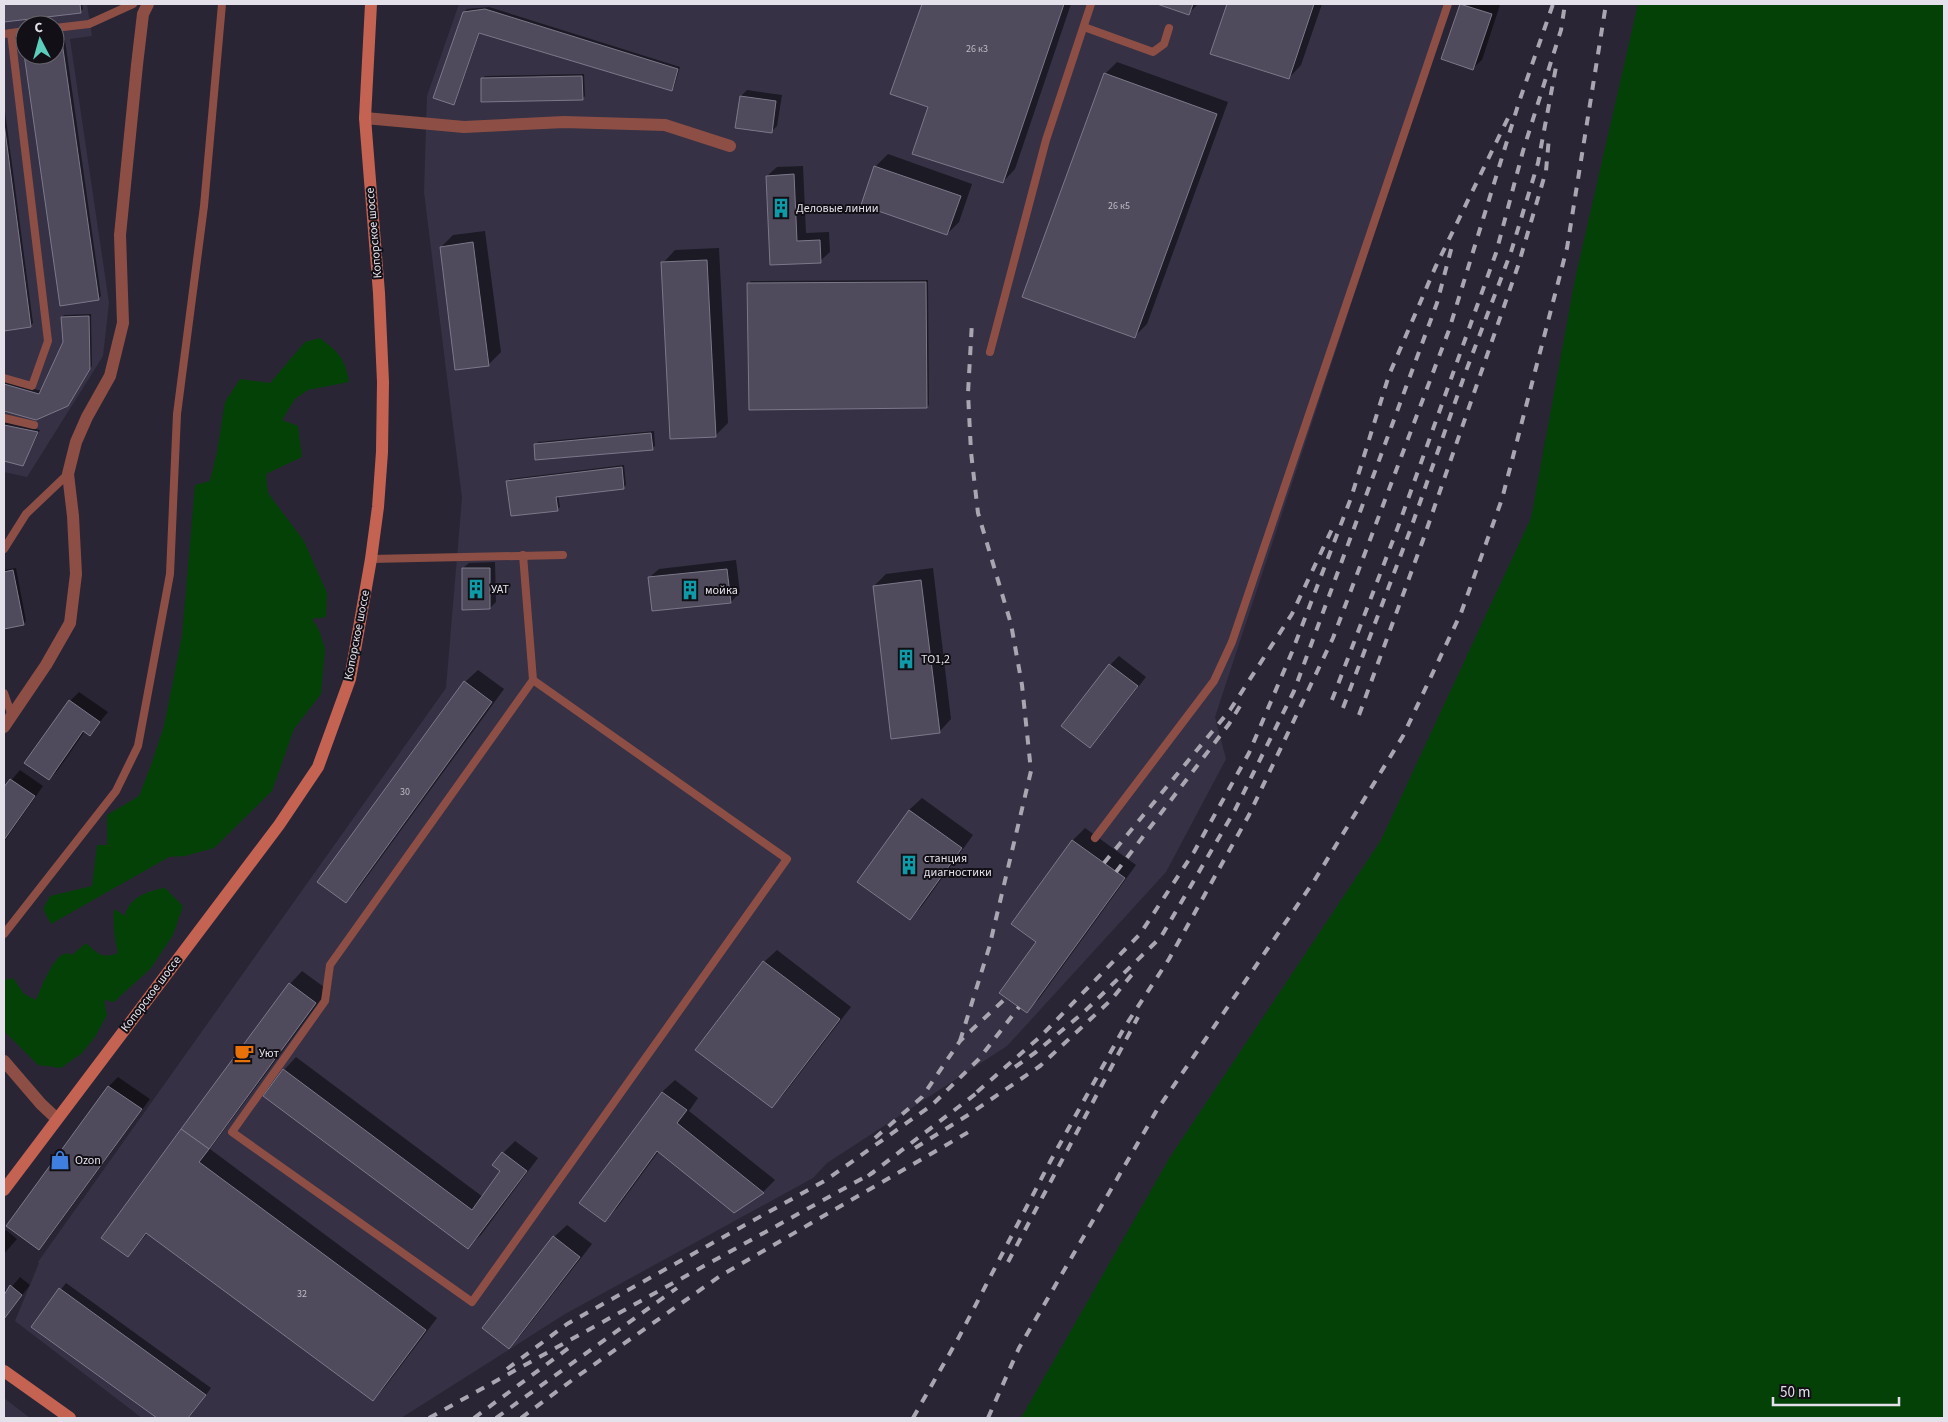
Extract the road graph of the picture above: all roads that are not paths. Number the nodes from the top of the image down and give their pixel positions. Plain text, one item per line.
1 (133, 4) edge
2 (148, 4) edge
3 (222, 4) edge
4 (371, 4) edge
5 (1092, 4) edge
6 (1448, 4) edge
7 (65, 27) edge
8 (1084, 27) junction
9 (1169, 28) dead end
10 (8, 33) edge
11 (365, 118) junction
12 (730, 146) dead end
13 (990, 352) dead end
14 (4, 378) edge
15 (4, 418) edge
16 (34, 425) dead end
17 (68, 474) junction
18 (4, 549) edge
19 (563, 554) dead end
20 (523, 555) junction
21 (371, 559) junction
22 (533, 680) junction
23 (4, 693) edge
24 (12, 716) junction
25 (4, 727) edge
26 (1095, 838) dead end
27 (4, 934) edge
28 (4, 1061) edge
29 (57, 1119) junction
30 (4, 1190) edge
31 (4, 1371) edge
32 (70, 1418) edge

1 - 7 lane
2 - 17 street
3 - 27 lane
4 - 11 main road, Копорское шоссе
5 - 8 lane
6 - 26 lane
8 - 9 lane
8 - 13 lane
10 - 14 lane
11 - 12 street
11 - 21 main road, Копорское шоссе
15 - 16 lane
17 - 18 lane
17 - 24 street
19 - 20 lane
20 - 21 lane
20 - 22 lane
21 - 29 main road, Копорское шоссе
22 - 22 lane
23 - 24 lane
24 - 25 street
28 - 29 street
29 - 30 main road, Копорское шоссе
31 - 32 main road

